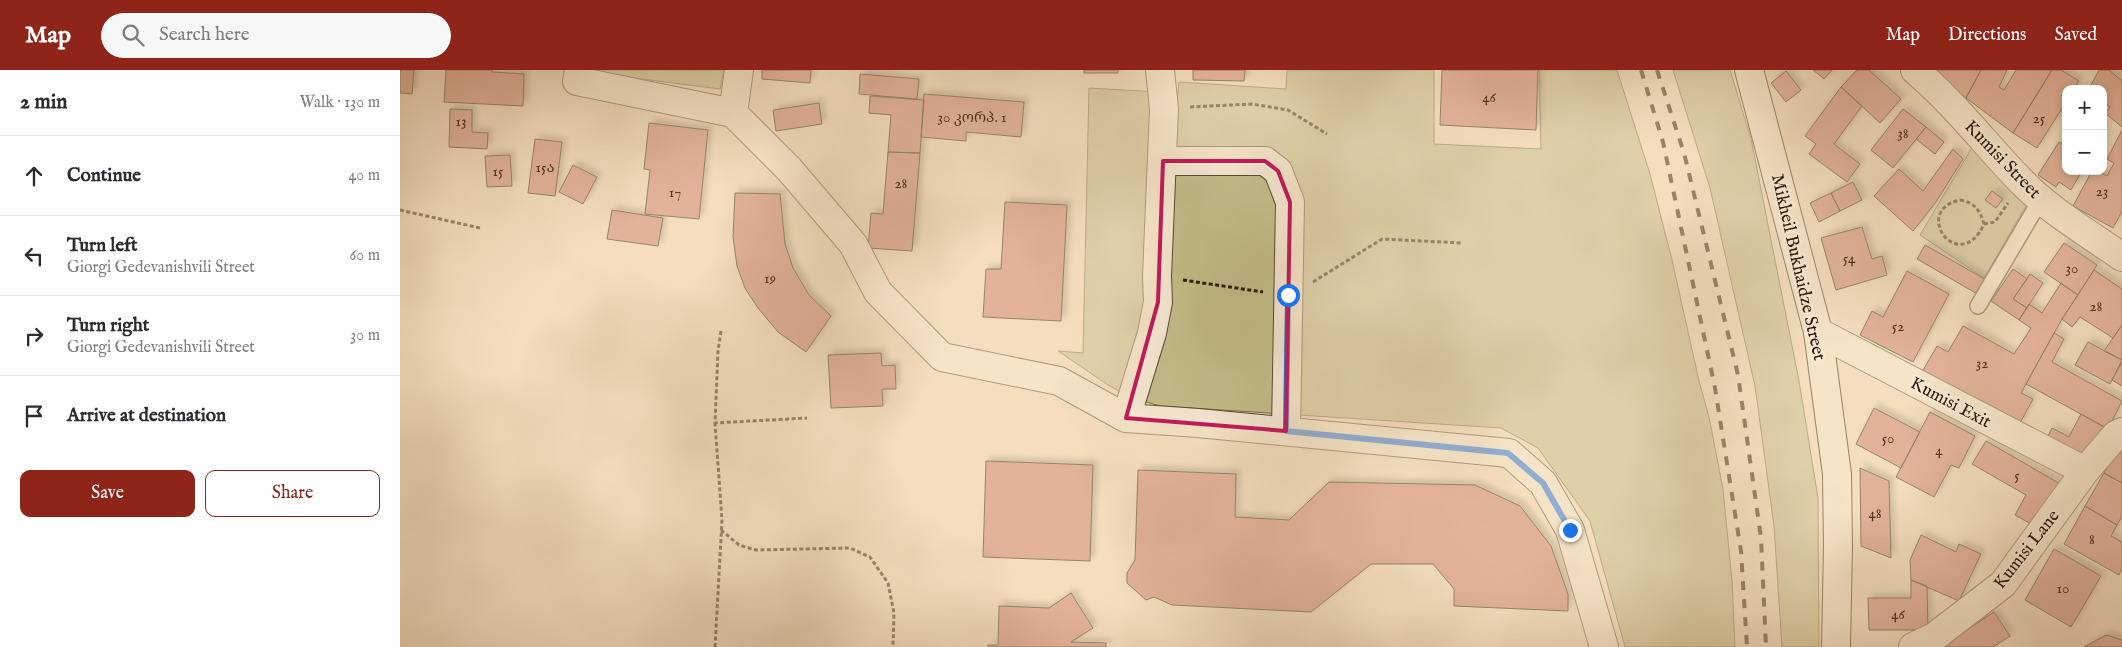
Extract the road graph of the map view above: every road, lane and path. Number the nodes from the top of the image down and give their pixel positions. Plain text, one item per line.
1 (578, 70) edge
2 (739, 70) edge
3 (1160, 70) edge
4 (1749, 70) edge
5 (1914, 70) edge
6 (1164, 109) junction
7 (733, 113) junction
8 (1327, 134) dead end
9 (1163, 161) junction
10 (2031, 190) junction
11 (400, 210) edge
12 (1984, 224) junction
13 (480, 228) dead end
14 (2122, 257) edge
15 (1978, 306) dead end
16 (721, 331) dead end
17 (1818, 332) junction
18 (807, 418) dead end
19 (1126, 418) junction
20 (716, 422) junction
21 (1286, 431) junction
22 (2122, 432) edge
23 (2085, 471) junction
24 (721, 530) junction
25 (715, 647) edge
26 (893, 647) edge
27 (1604, 647) edge
28 (1836, 647) edge
29 (1913, 647) edge

1 - 7 street
2 - 7 street
3 - 6 street
4 - 17 street, Mikheil Bukhaidze Street
5 - 10 street, Kumisi Street
6 - 8 path
6 - 9 street
7 - 19 street
9 - 19 street
9 - 21 street
10 - 12 path
10 - 14 street, Kumisi Street
10 - 15 lane
11 - 13 path
12 - 12 path
16 - 20 path
17 - 23 street, Kumisi Exit
17 - 28 street, Mikheil Bukhaidze Street
18 - 20 path
19 - 21 street
20 - 24 path
21 - 27 street
22 - 23 street, Kumisi Lane
23 - 29 street, Kumisi Lane
24 - 25 path
24 - 26 path

